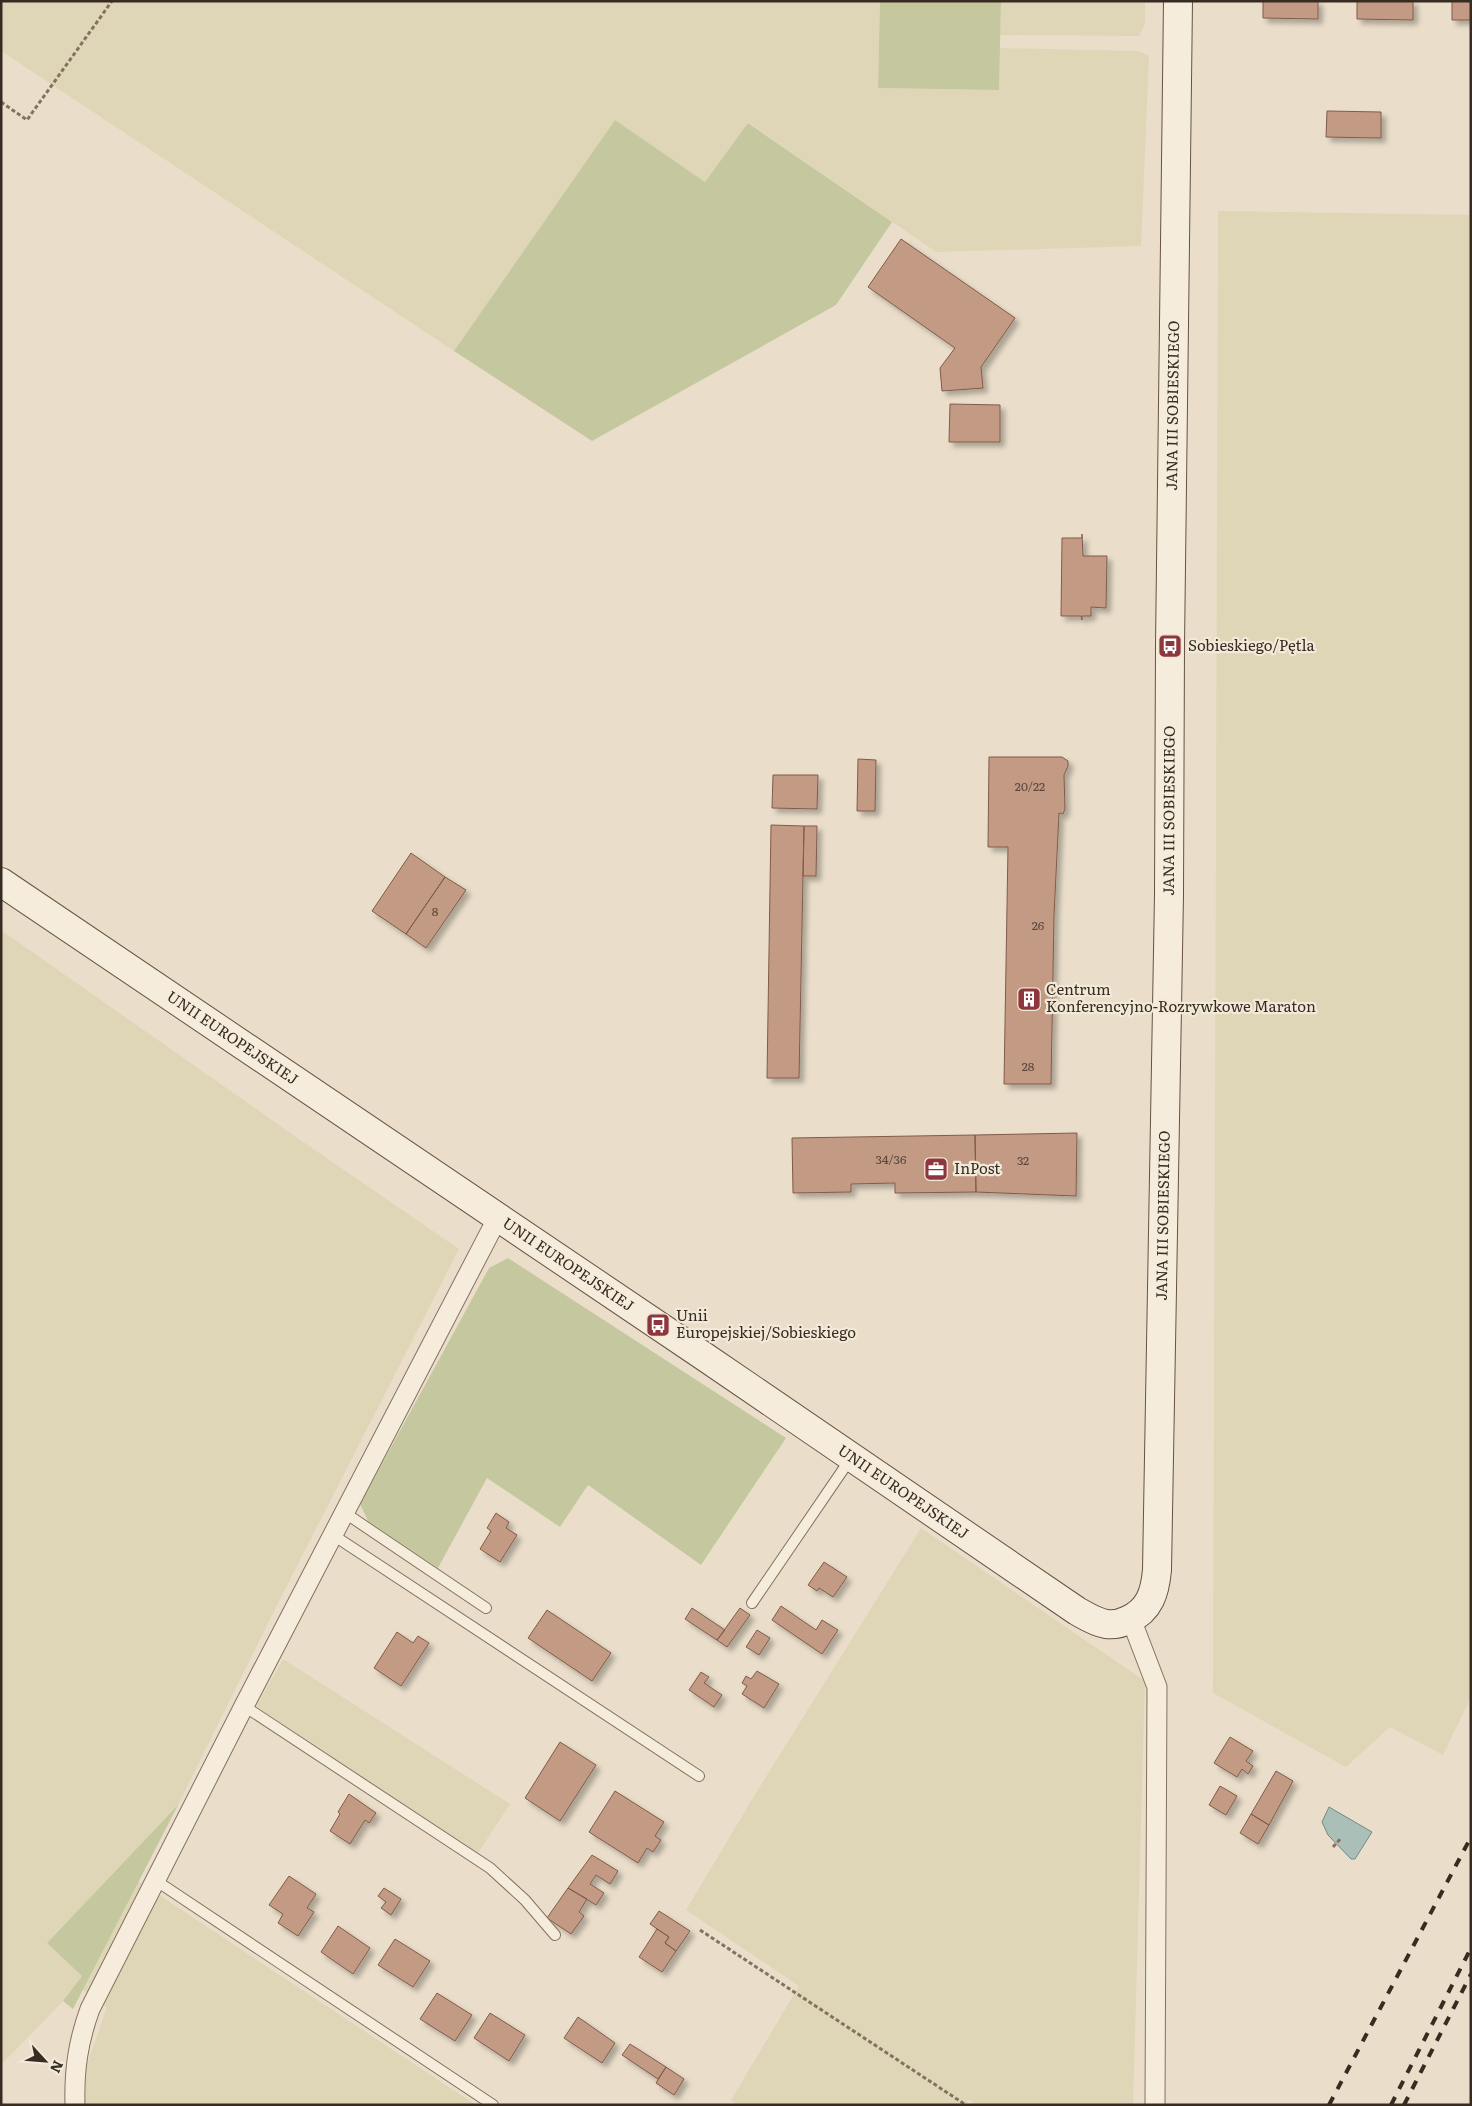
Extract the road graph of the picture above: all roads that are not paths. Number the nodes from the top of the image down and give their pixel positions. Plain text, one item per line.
1 (1178, 1) edge
2 (1, 882) edge
3 (498, 1218) junction
4 (852, 1457) junction
5 (345, 1513) junction
6 (333, 1535) junction
7 (752, 1603) dead end
8 (486, 1608) dead end
9 (1135, 1617) junction
10 (244, 1706) junction
11 (699, 1776) dead end
12 (155, 1880) junction
13 (555, 1935) dead end
14 (75, 2105) edge
15 (493, 2105) edge
16 (1155, 2105) edge

1 - 9 main road, JANA III SOBIESKIEGO
2 - 3 main road, UNII EUROPEJSKIEJ
3 - 4 main road, UNII EUROPEJSKIEJ
3 - 5 street
4 - 7 lane
4 - 9 main road, UNII EUROPEJSKIEJ
5 - 6 street
5 - 8 lane
6 - 10 street
6 - 11 lane
9 - 16 street
10 - 12 street
10 - 13 lane
12 - 14 street
12 - 15 lane

